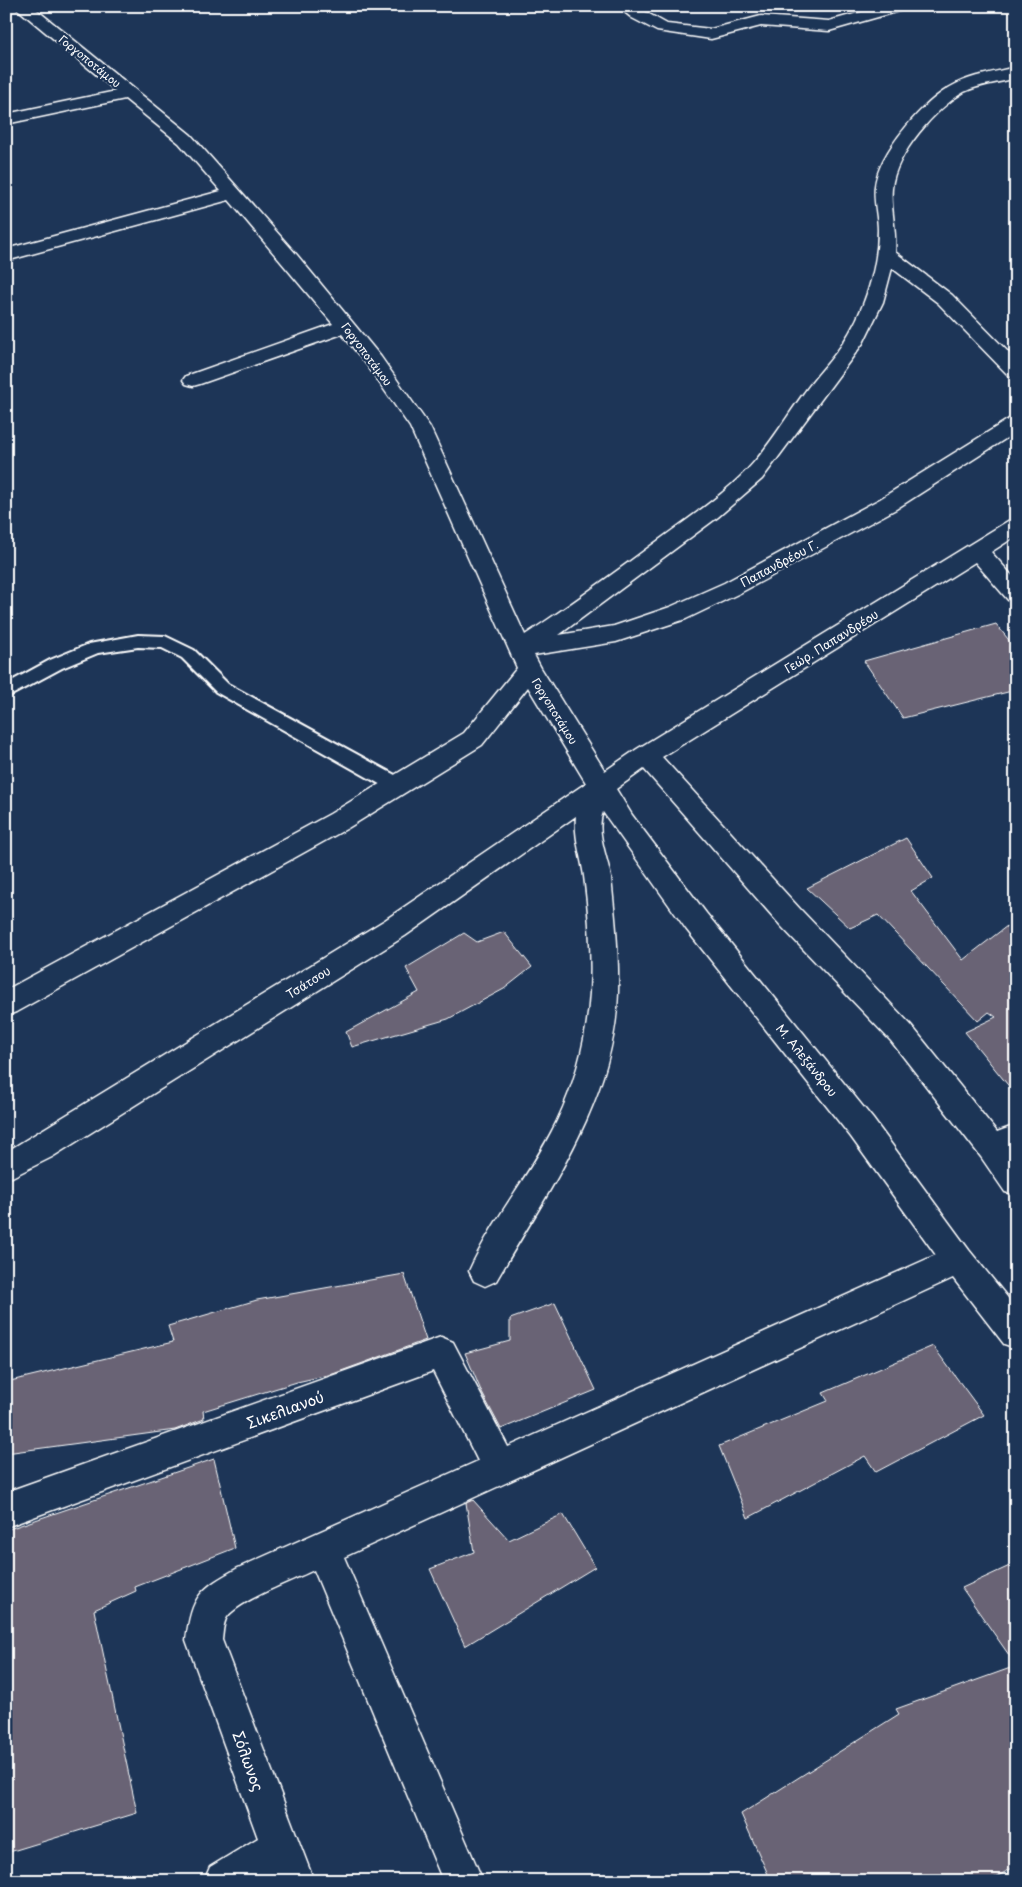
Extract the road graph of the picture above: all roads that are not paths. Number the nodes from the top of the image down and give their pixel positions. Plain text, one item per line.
1 (22, 6) edge
2 (625, 6) edge
3 (901, 6) edge
4 (804, 25) junction
5 (711, 34) junction
6 (771, 37) dead end
7 (755, 38) dead end
8 (1016, 72) edge
9 (128, 93) junction
10 (6, 119) edge
11 (232, 194) junction
12 (884, 253) junction
13 (6, 256) edge
14 (346, 326) junction
15 (1016, 372) edge
16 (193, 380) dead end
17 (1016, 423) edge
18 (1016, 526) edge
19 (978, 551) junction
20 (1016, 595) edge
21 (524, 659) junction
22 (6, 692) edge
23 (646, 755) junction
24 (601, 785) junction
25 (400, 786) junction
26 (6, 1004) edge
27 (1004, 1143) edge
28 (6, 1167) edge
29 (1016, 1182) edge
30 (958, 1260) junction
31 (485, 1271) dead end
32 (1016, 1333) edge
33 (500, 1468) junction
34 (6, 1510) edge
35 (322, 1549) junction
36 (287, 1864) edge
37 (224, 1881) edge
38 (463, 1881) edge

1 - 9 street, Γοργοποτάμου
2 - 5 street
3 - 4 street
4 - 5 street
4 - 6 street
5 - 7 street
8 - 12 street
9 - 10 street
9 - 11 street, Γοργοποτάμου
11 - 13 street
11 - 14 street, Γοργοποτάμου
12 - 15 street
12 - 21 street
14 - 16 street
14 - 21 street, Γοργοποτάμου
17 - 21 street, Παπανδρέου Γ.
18 - 19 street, Γεώρ. Παπανδρέου
19 - 20 street
19 - 23 street, Γεώρ. Παπανδρέου
21 - 24 street, Γοργοποτάμου
21 - 25 street
22 - 25 lane
23 - 24 street, Γεώρ. Παπανδρέου
23 - 27 street
24 - 28 street, Τσάτσου
24 - 30 street, Μ. Αλεξάνδρου
24 - 31 street
25 - 26 street
27 - 29 street
30 - 32 street, Μ. Αλεξάνδρου
30 - 33 street
33 - 34 street, Σικελιανού
33 - 35 street
35 - 36 street, Σόλωνος
35 - 38 street
36 - 37 street

